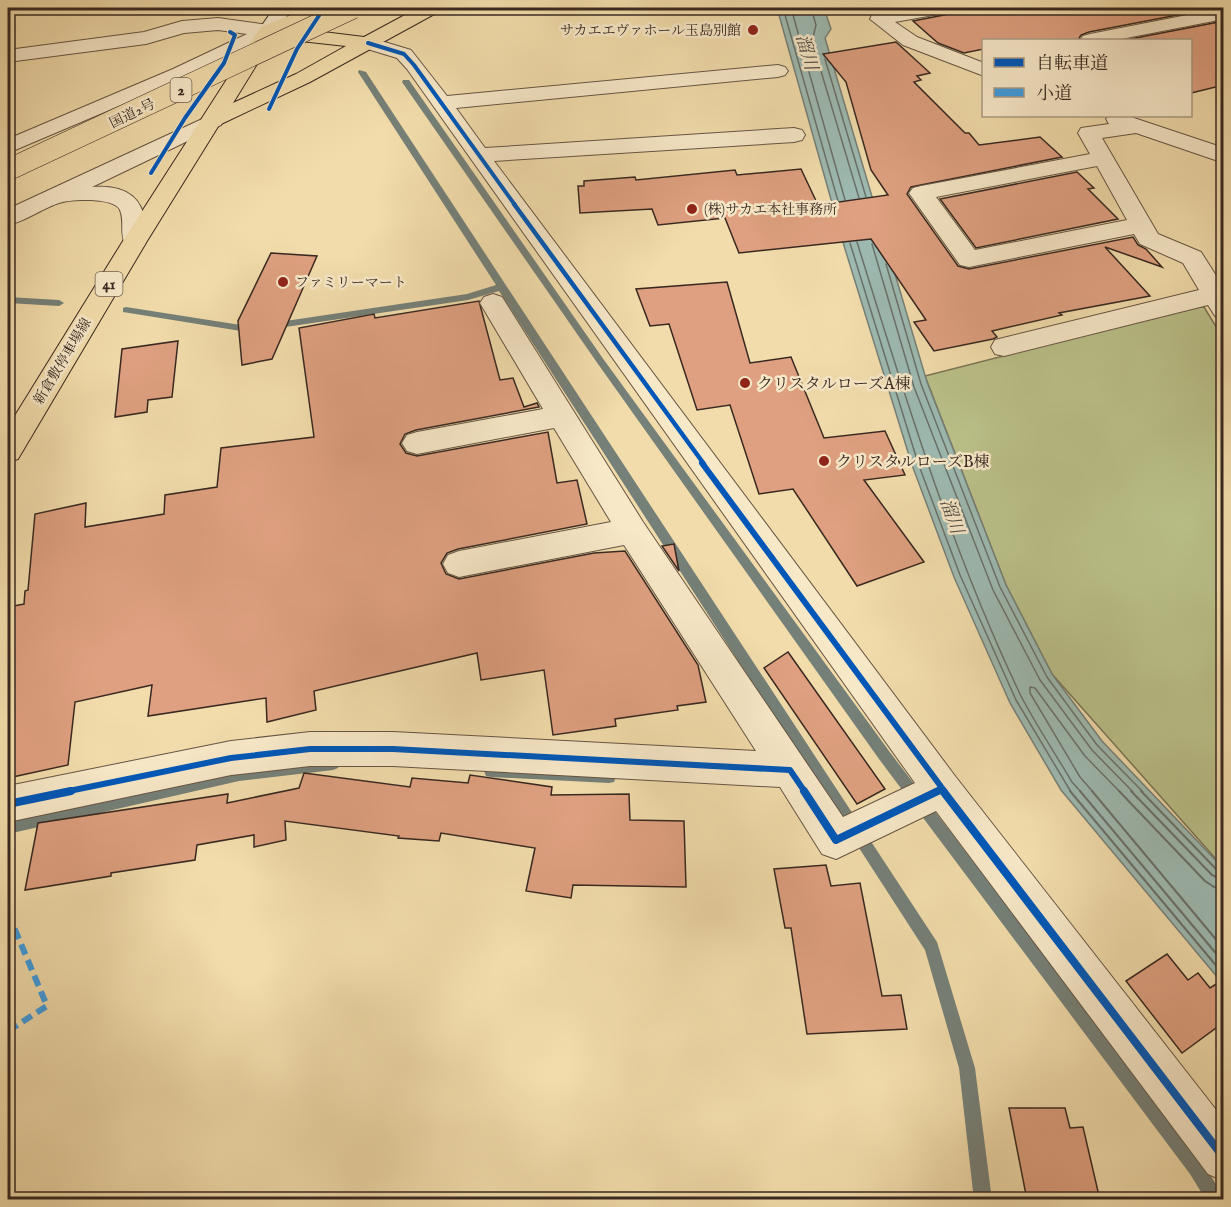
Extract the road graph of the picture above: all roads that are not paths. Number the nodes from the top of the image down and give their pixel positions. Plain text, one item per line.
1 (283, 8) edge
2 (323, 8) edge
3 (353, 8) edge
4 (431, 8) edge
5 (943, 8) edge
6 (872, 13) edge
7 (1218, 13) edge
8 (268, 31) junction
9 (1095, 39) edge
10 (368, 44) junction
11 (8, 56) edge
12 (979, 66) edge
13 (778, 71) dead end
14 (441, 103) junction
15 (1109, 117) edge
16 (213, 120) junction
17 (1137, 126) junction
18 (794, 135) dead end
19 (8, 147) edge
20 (479, 155) junction
21 (1224, 156) edge
22 (1104, 158) junction
23 (8, 170) edge
24 (48, 199) junction
25 (8, 218) edge
26 (1141, 225) junction
27 (135, 241) junction
28 (1219, 302) edge
29 (493, 303) dead end
30 (1004, 347) dead end
31 (562, 416) junction
32 (417, 443) dead end
33 (8, 452) edge
34 (633, 531) junction
35 (459, 564) dead end
36 (796, 780) junction
37 (925, 798) junction
38 (8, 804) edge
39 (1224, 1158) edge

1 - 8 street
2 - 8 main road
3 - 23 main road, 国道2号 / 2, bridge
4 - 10 main road
5 - 6 street
6 - 12 street
7 - 9 street
8 - 10 main road
8 - 11 street
8 - 16 main road, 新倉敷停車場線 / 41
8 - 19 street
10 - 14 street
10 - 16 main road
13 - 14 street
14 - 20 street
15 - 17 street
16 - 24 street
16 - 27 main road, 新倉敷停車場線 / 41
17 - 21 street
17 - 22 street
18 - 20 street
20 - 37 street
22 - 26 street
22 - 26 street
24 - 25 street
24 - 27 street
26 - 28 street
27 - 33 main road, 新倉敷停車場線 / 41
28 - 30 street
29 - 31 street
31 - 32 street
31 - 34 street
34 - 35 street
34 - 36 street
36 - 37 street
36 - 38 street
37 - 39 street

